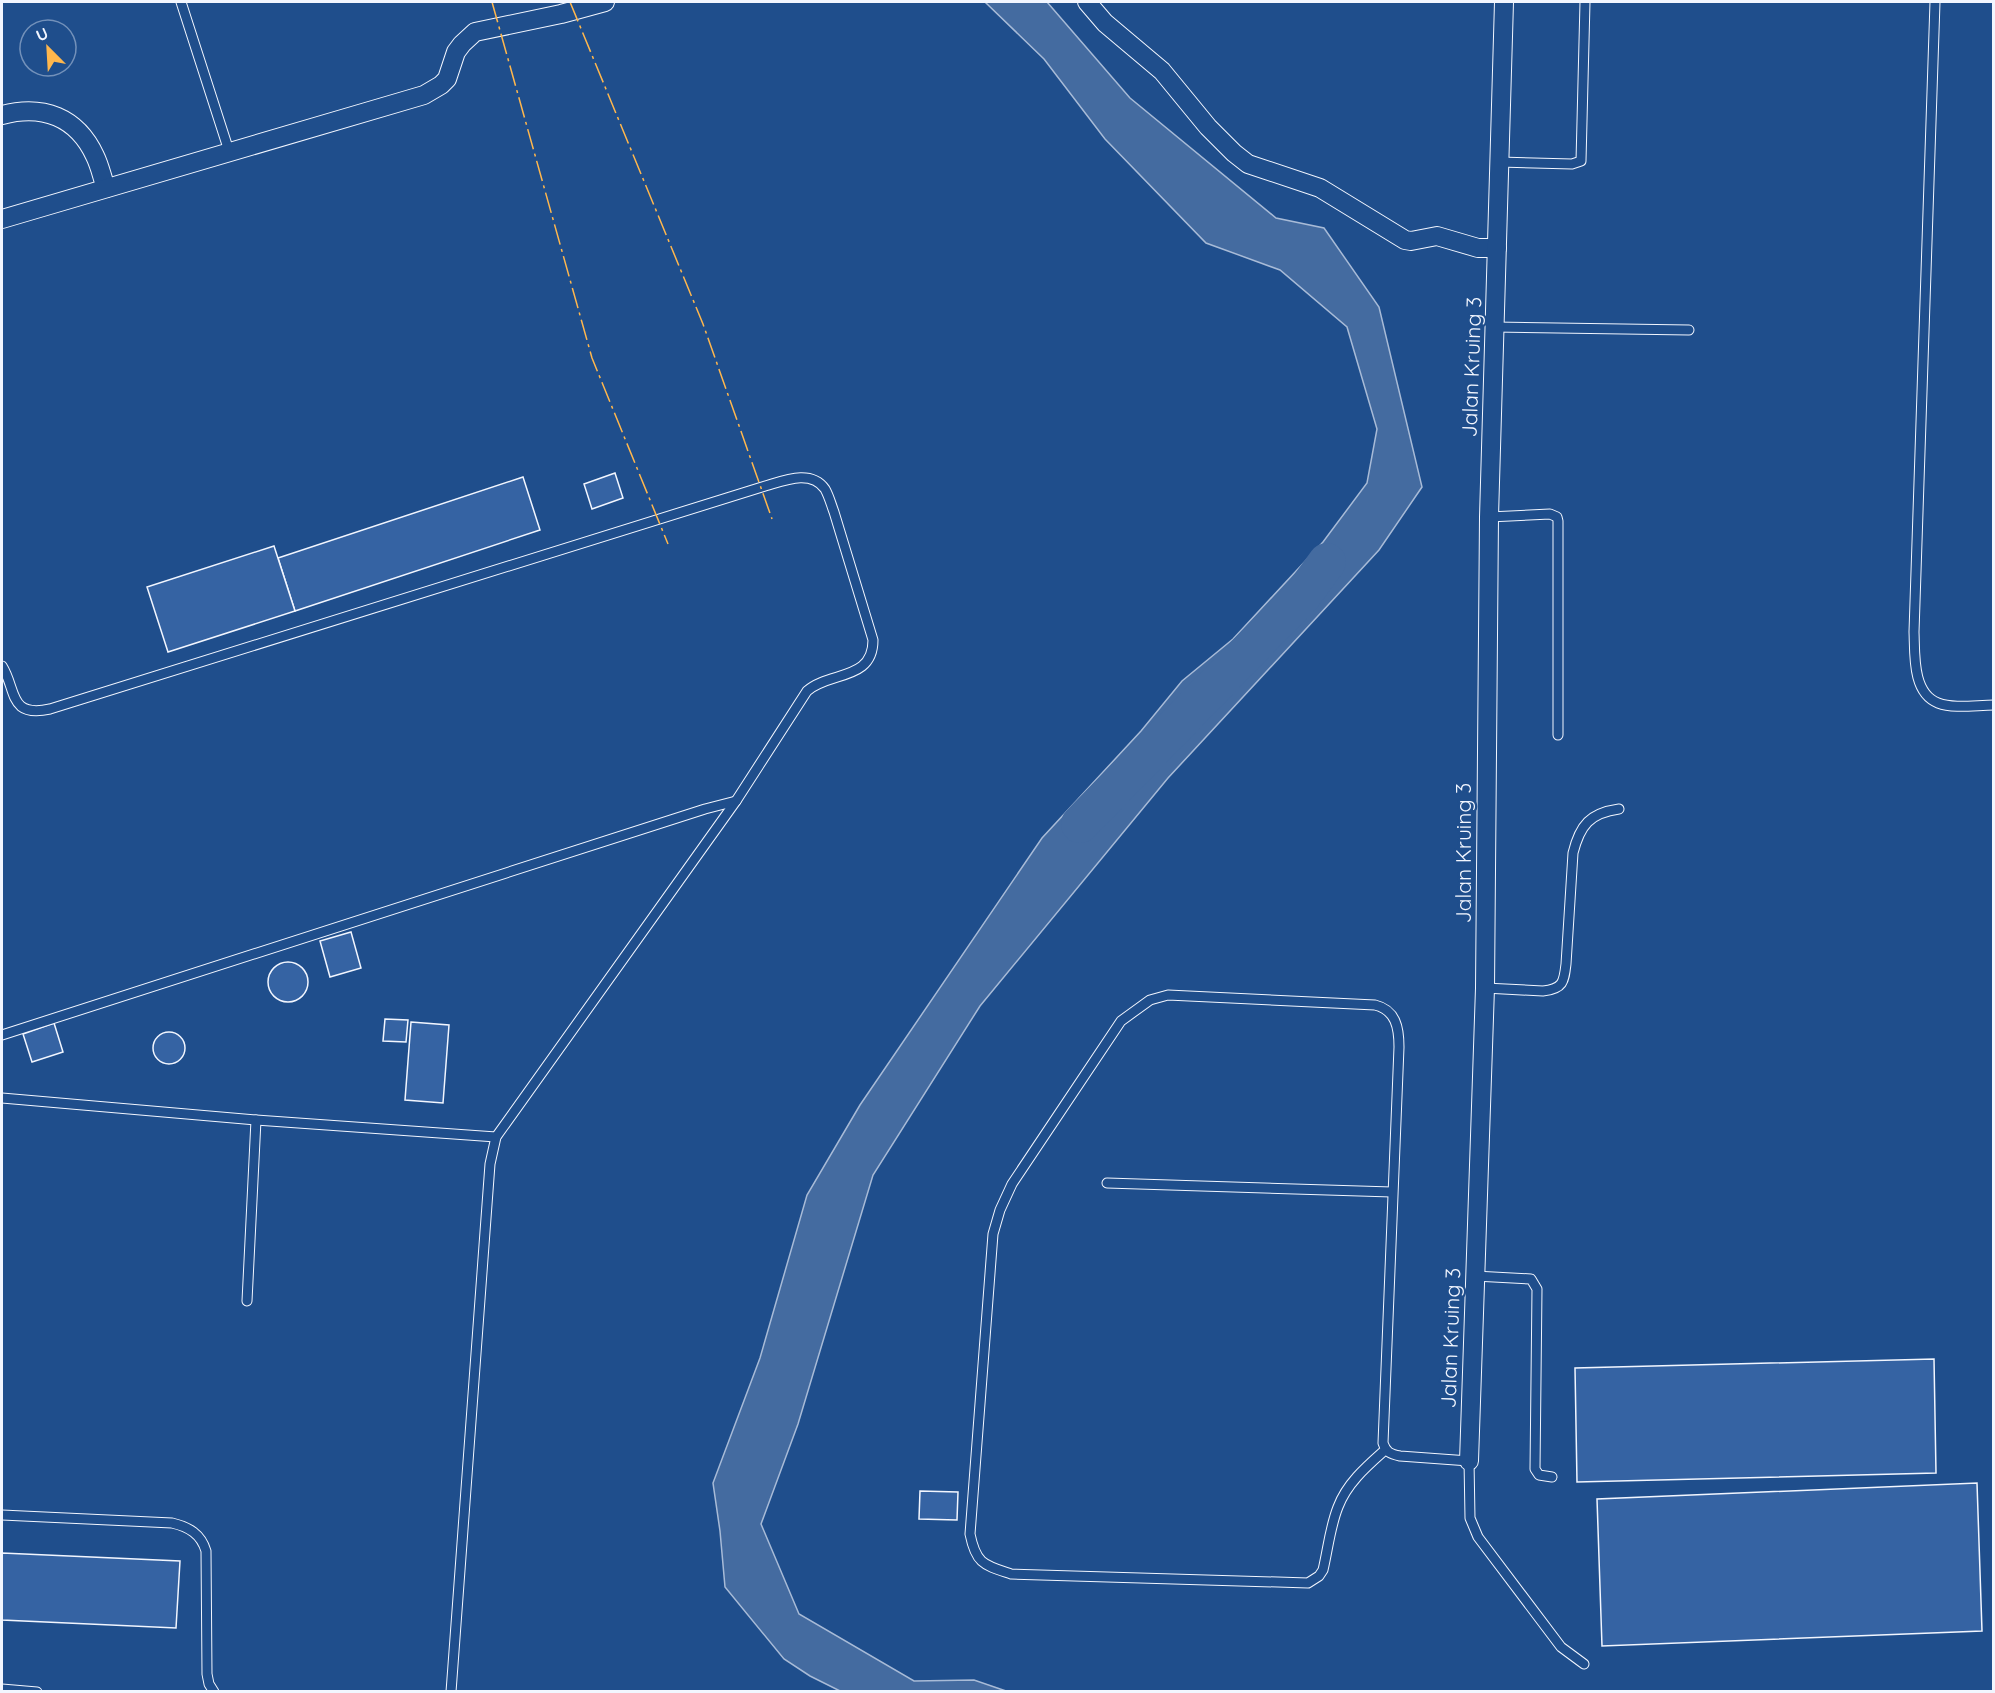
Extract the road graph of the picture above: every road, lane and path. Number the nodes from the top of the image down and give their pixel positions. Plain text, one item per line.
1 (182, 2) edge
2 (605, 2) edge
3 (1087, 2) edge
4 (1504, 2) edge
5 (1585, 2) edge
6 (1935, 2) edge
7 (2, 115) edge
8 (229, 151) junction
9 (1499, 162) junction
10 (106, 188) junction
11 (2, 219) edge
12 (1497, 248) junction
13 (1494, 327) junction
14 (1689, 330) dead end
15 (1489, 517) junction
16 (2, 666) edge
17 (1994, 705) edge
18 (1558, 735) dead end
19 (736, 801) junction
20 (1619, 809) dead end
21 (1485, 988) junction
22 (2, 1035) edge
23 (2, 1098) edge
24 (256, 1120) junction
25 (496, 1137) junction
26 (1107, 1183) dead end
27 (1392, 1192) junction
28 (1475, 1276) junction
29 (247, 1301) dead end
30 (1385, 1450) junction
31 (1469, 1461) junction
32 (1552, 1477) dead end
33 (2, 1515) edge
34 (1584, 1664) dead end
35 (2, 1689) edge
36 (37, 1692) edge
37 (214, 1692) edge
38 (451, 1692) edge

1 - 8 lane
2 - 8 street
3 - 12 street
4 - 9 street, Jalan Kruing 3
5 - 9 lane
6 - 17 lane
7 - 10 street
8 - 10 street
9 - 12 street, Jalan Kruing 3
10 - 11 street
12 - 13 street, Jalan Kruing 3
13 - 14 lane
13 - 15 street, Jalan Kruing 3
15 - 18 lane
15 - 21 street, Jalan Kruing 3
16 - 19 lane
19 - 22 lane
19 - 25 lane
20 - 21 lane
21 - 28 street, Jalan Kruing 3
23 - 24 lane
24 - 25 lane
24 - 29 lane
25 - 38 lane
26 - 27 lane
27 - 30 lane
27 - 30 lane
28 - 31 street, Jalan Kruing 3
28 - 32 lane
30 - 31 lane
31 - 34 lane, Jalan Kruing 3
33 - 37 lane
35 - 36 lane

